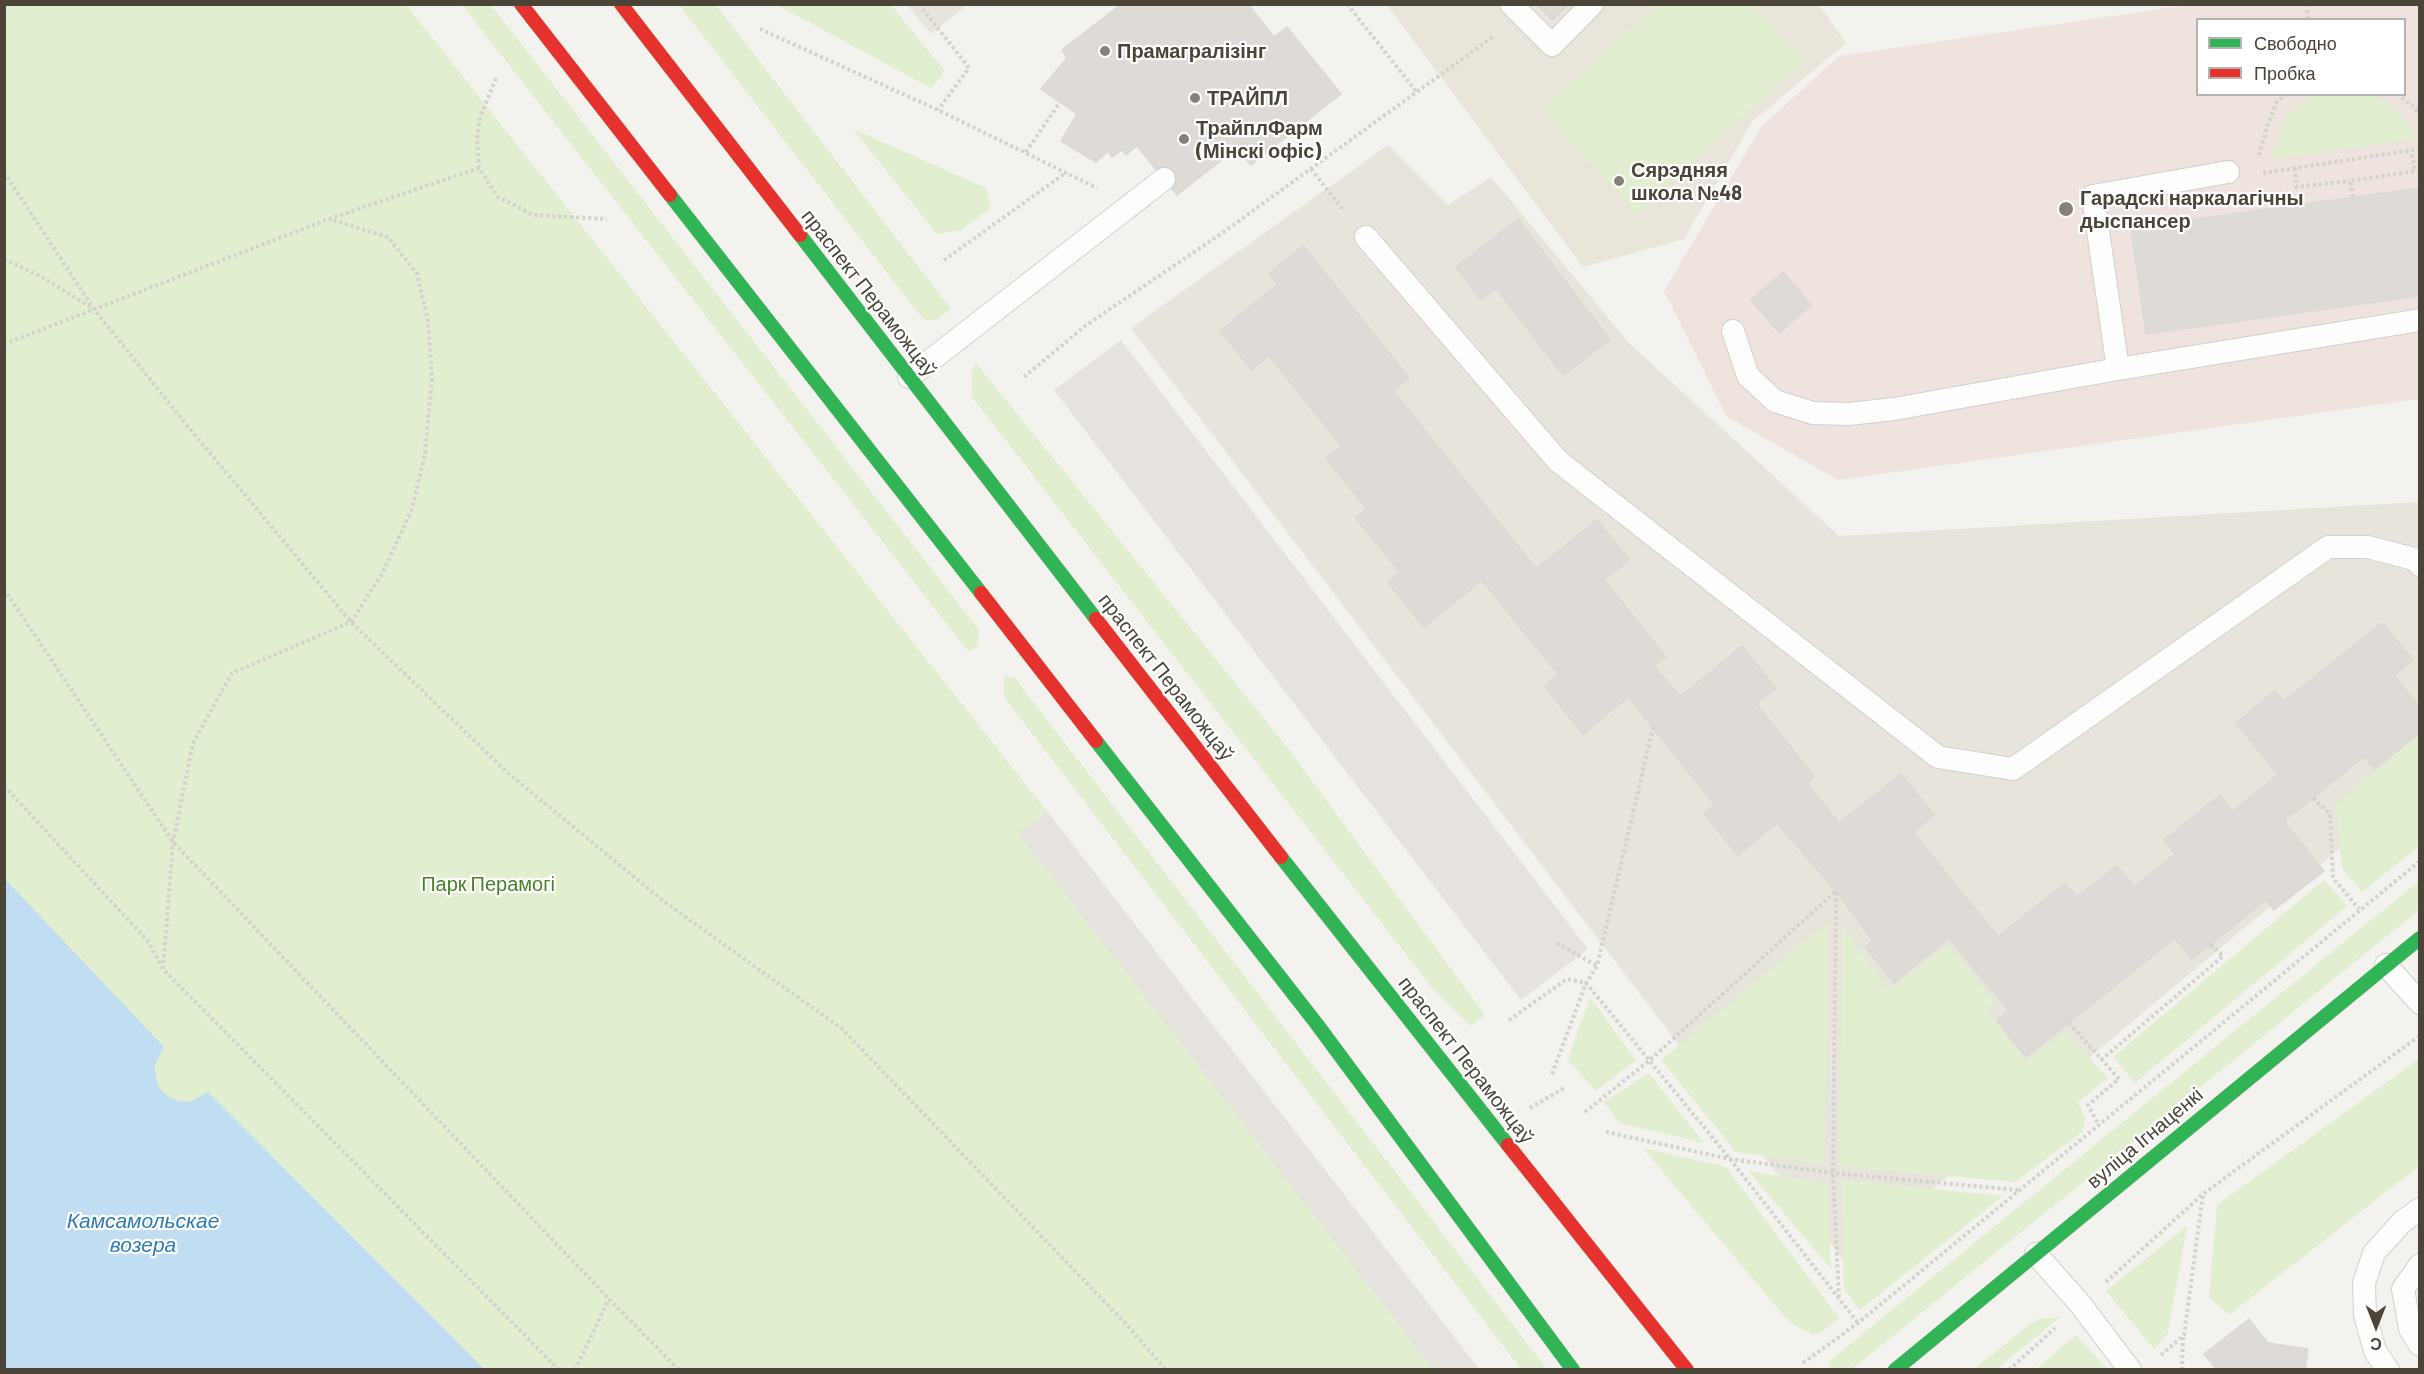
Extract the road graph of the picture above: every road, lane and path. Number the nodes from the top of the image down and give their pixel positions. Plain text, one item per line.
1 (522, 4) edge
2 (621, 4) edge
3 (980, 4) edge
4 (996, 4) edge
5 (1347, 4) edge
6 (1592, 4) edge
7 (919, 5) edge
8 (1517, 10) edge
9 (759, 29) dead end
10 (497, 76) dead end
11 (1416, 91) junction
12 (2284, 96) edge
13 (2400, 96) edge
14 (1060, 102) dead end
15 (938, 110) junction
16 (2420, 116) edge
17 (2420, 149) edge
18 (2411, 151) junction
19 (1026, 152) junction
20 (2258, 164) dead end
21 (479, 168) junction
22 (2295, 168) junction
23 (1311, 169) junction
24 (4, 172) edge
25 (1066, 172) junction
26 (2228, 172) dead end
27 (2257, 174) dead end
28 (1164, 180) dead end
29 (2350, 181) junction
30 (2353, 197) dead end
31 (1130, 205) junction
32 (329, 219) junction
33 (607, 219) dead end
34 (1366, 237) joint
35 (4, 259) edge
36 (944, 260) dead end
37 (93, 308) junction
38 (2420, 320) edge
39 (1733, 331) dead end
40 (4, 344) edge
41 (2118, 369) junction
42 (909, 377) junction
43 (1024, 377) dead end
44 (2420, 565) edge
45 (4, 589) edge
46 (351, 622) junction
47 (1653, 728) dead end
48 (4, 786) edge
49 (2313, 798) dead end
50 (173, 842) junction
51 (2420, 861) edge
52 (2359, 909) junction
53 (2420, 938) edge
54 (1557, 943) dead end
55 (2210, 944) dead end
56 (2386, 965) junction
57 (1598, 966) junction
58 (163, 969) junction
59 (1586, 983) junction
60 (2420, 1004) edge
61 (1509, 1020) dead end
62 (2069, 1023) dead end
63 (2420, 1036) edge
64 (1650, 1060) junction
65 (2101, 1060) junction
66 (1552, 1074) dead end
67 (1585, 1112) dead end
68 (2099, 1125) junction
69 (1606, 1131) dead end
70 (1730, 1159) junction
71 (1833, 1173) junction
72 (2019, 1190) junction
73 (2203, 1194) junction
74 (2420, 1209) edge
75 (2036, 1254) junction
76 (2420, 1265) edge
77 (609, 1299) junction
78 (1839, 1300) junction
79 (2081, 1305) junction
80 (1858, 1323) junction
81 (2184, 1335) junction
82 (2420, 1345) edge
83 (1803, 1363) dead end
84 (2153, 1363) dead end
85 (559, 1370) edge
86 (575, 1370) edge
87 (679, 1370) edge
88 (1166, 1370) edge
89 (1573, 1370) edge
90 (1687, 1370) edge
91 (1895, 1370) edge
92 (2009, 1370) edge
93 (2130, 1370) edge
94 (2182, 1370) edge
95 (2388, 1370) edge

1 - 89 main road
2 - 42 main road, праспект Пераможцаў
3 - 4 path
5 - 11 path
6 - 8 lane
7 - 15 path
8 - 11 path
9 - 15 path
10 - 21 path
11 - 23 path
12 - 20 path
13 - 16 path
14 - 19 path
15 - 19 path
17 - 18 path
18 - 22 path
18 - 29 path
19 - 25 path
21 - 32 path
21 - 33 path
22 - 27 path
22 - 29 path
23 - 34 path
23 - 43 path
24 - 37 path
25 - 31 path
25 - 36 path
26 - 41 lane
28 - 31 lane
29 - 30 path
31 - 42 lane
32 - 37 path
32 - 46 path
34 - 44 lane
35 - 37 path
37 - 40 path
37 - 46 path
38 - 41 lane
39 - 41 lane
42 - 90 main road, праспект Пераможцаў
45 - 50 path
46 - 50 path
46 - 88 path
47 - 57 path
48 - 58 path
49 - 52 path
50 - 58 path
50 - 77 path
51 - 52 path
52 - 68 path
53 - 56 main road, вуліца Ігнаценкі
54 - 57 path
55 - 65 path
56 - 60 lane
56 - 75 main road, вуліца Ігнаценкі
57 - 59 path
58 - 85 path
59 - 61 path
59 - 64 path
59 - 66 path
62 - 65 path
63 - 73 path
64 - 67 path
64 - 70 path
64 - 71 path
65 - 68 path
68 - 72 path
69 - 70 path
70 - 71 path
70 - 78 path
71 - 72 path
71 - 78 path
72 - 80 path
73 - 79 path
73 - 81 path
74 - 95 lane
75 - 79 lane
75 - 91 main road, вуліца Ігнаценкі
76 - 82 lane
77 - 86 path
77 - 87 path
78 - 80 path
79 - 92 path
79 - 93 lane
80 - 83 path
81 - 84 path
81 - 94 path

